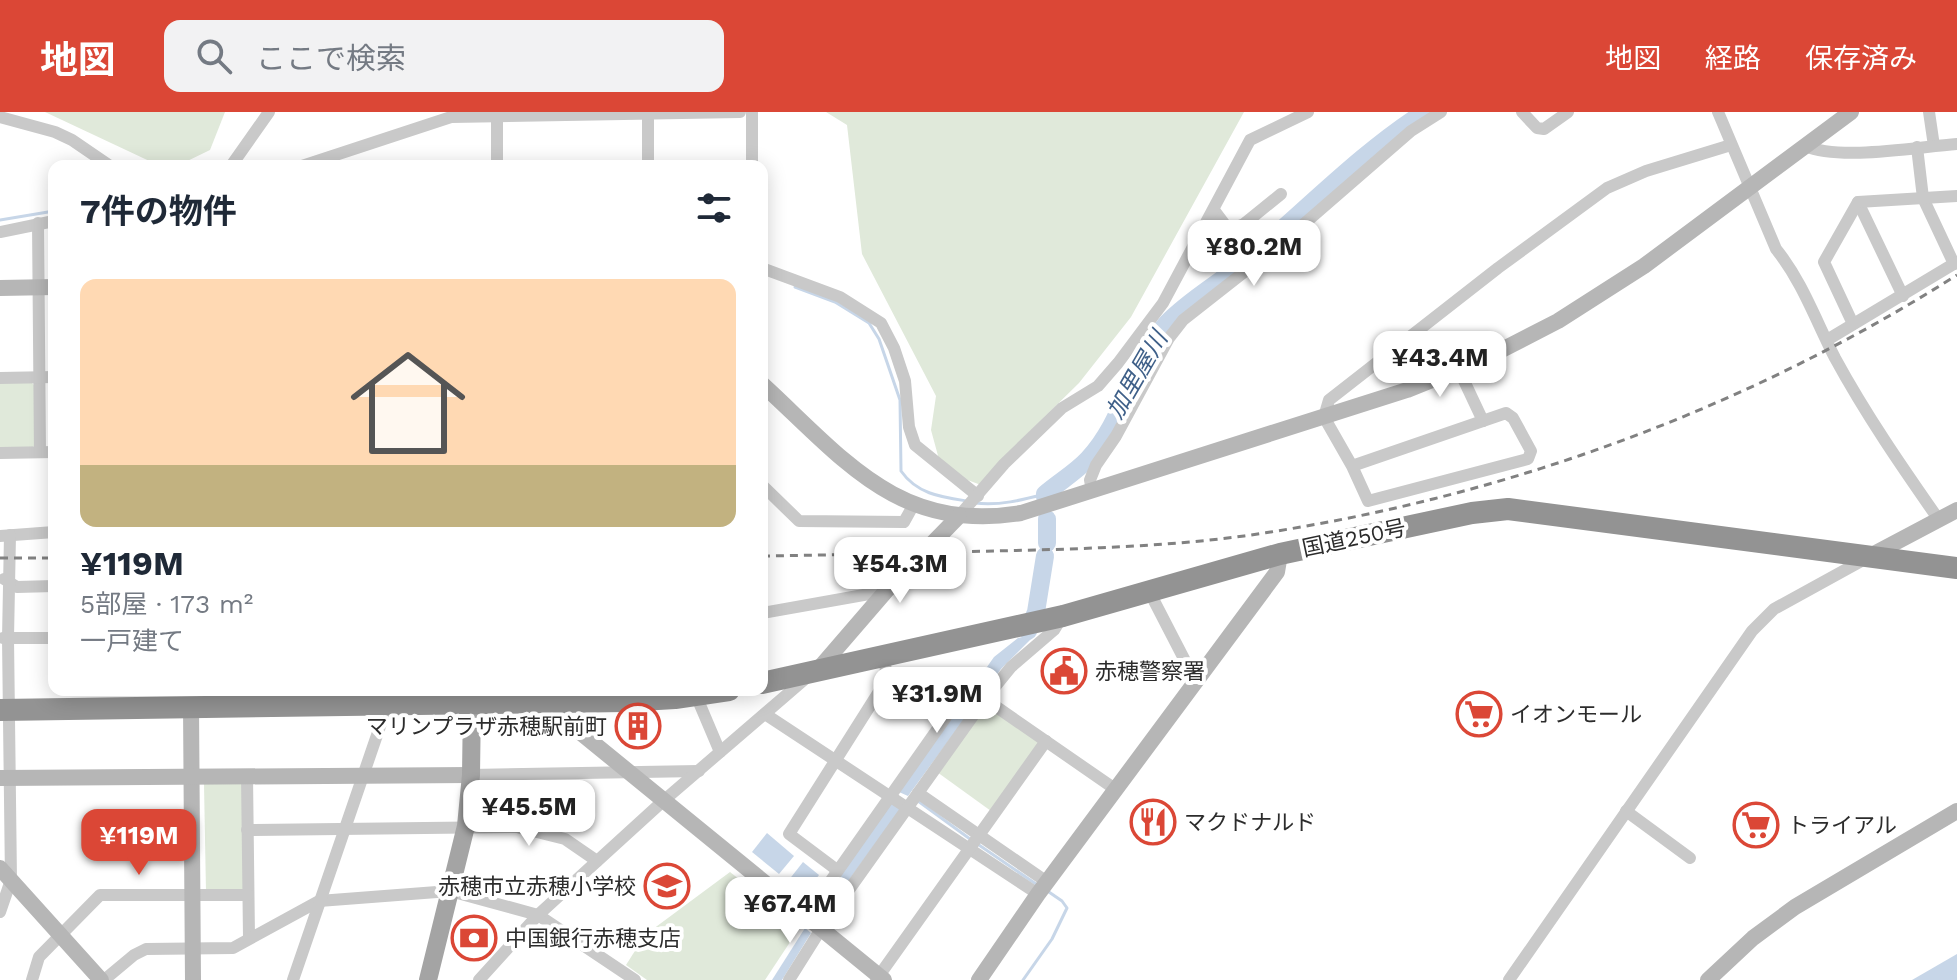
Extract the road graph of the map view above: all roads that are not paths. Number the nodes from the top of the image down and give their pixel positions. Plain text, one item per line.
1 (269, 112) edge
2 (740, 112) edge
3 (752, 112) edge
4 (1308, 112) edge
5 (1441, 112) edge
6 (1522, 112) edge
7 (1568, 112) edge
8 (1718, 112) edge
9 (1851, 112) edge
10 (1929, 112) edge
11 (497, 114) edge
12 (648, 115) junction
13 (0, 117) edge
14 (1957, 144) edge
15 (1731, 145) junction
16 (1805, 146) junction
17 (1934, 146) junction
18 (1917, 147) junction
19 (101, 160) edge
20 (235, 160) edge
21 (336, 160) edge
22 (497, 160) edge
23 (648, 160) edge
24 (752, 160) edge
25 (1748, 187) junction
26 (1281, 194) dead end
27 (1957, 196) edge
28 (1923, 198) junction
29 (1858, 202) junction
30 (1214, 210) junction
31 (48, 222) edge
32 (38, 223) junction
33 (0, 232) edge
34 (1955, 263) edge
35 (768, 270) edge
36 (46, 287) edge
37 (0, 288) edge
38 (1903, 296) junction
39 (1853, 324) junction
40 (1827, 340) junction
41 (1459, 370) junction
42 (40, 377) junction
43 (48, 377) edge
44 (0, 378) edge
45 (768, 392) edge
46 (1324, 417) junction
47 (1483, 421) junction
48 (40, 452) junction
49 (48, 452) edge
50 (0, 453) edge
51 (1352, 466) junction
52 (768, 491) edge
53 (1092, 491) junction
54 (978, 496) junction
55 (914, 504) junction
56 (1957, 510) edge
57 (959, 516) junction
58 (1939, 520) junction
59 (48, 532) edge
60 (5, 536) edge
61 (1280, 554) junction
62 (1869, 556) junction
63 (1957, 568) edge
64 (4, 579) edge
65 (48, 586) edge
66 (886, 591) junction
67 (1150, 593) junction
68 (768, 612) edge
69 (1056, 617) junction
70 (4, 638) edge
71 (48, 638) edge
72 (884, 656) junction
73 (817, 671) junction
74 (887, 679) junction
75 (768, 682) edge
76 (1196, 682) junction
77 (678, 696) edge
78 (696, 696) edge
79 (985, 699) junction
80 (191, 700) junction
81 (472, 702) junction
82 (543, 702) junction
83 (388, 703) junction
84 (4, 710) edge
85 (765, 714) junction
86 (1046, 741) junction
87 (720, 752) junction
88 (836, 760) junction
89 (626, 771) junction
90 (699, 771) junction
91 (471, 775) junction
92 (247, 776) junction
93 (363, 776) junction
94 (191, 777) junction
95 (5, 778) edge
96 (1115, 789) junction
97 (892, 796) junction
98 (912, 800) junction
99 (662, 802) junction
100 (1626, 811) junction
101 (1957, 811) edge
102 (466, 826) junction
103 (344, 829) junction
104 (247, 830) junction
105 (978, 835) junction
106 (969, 847) junction
107 (1690, 858) dead end
108 (597, 861) junction
109 (837, 870) junction
110 (6, 874) edge
111 (1043, 887) junction
112 (450, 891) junction
113 (192, 894) junction
114 (248, 895) junction
115 (319, 901) junction
116 (0, 912) edge
117 (538, 915) junction
118 (813, 922) junction
119 (61, 934) junction
120 (249, 938) junction
121 (193, 948) junction
122 (484, 979) edge
123 (630, 979) edge
124 (880, 979) edge
125 (32, 980) edge
126 (102, 980) edge
127 (193, 980) edge
128 (293, 980) edge
129 (428, 980) edge
130 (789, 980) edge
131 (979, 980) edge
132 (1509, 980) edge
133 (1708, 980) edge

1 - 20 street
2 - 12 street
3 - 24 street
4 - 30 street
5 - 53 street
6 - 7 street
8 - 15 street
9 - 16 street
10 - 17 street
11 - 12 street
11 - 21 street
11 - 22 street
12 - 23 street
13 - 19 street
14 - 17 street
15 - 25 street
15 - 46 street
16 - 18 street
16 - 25 street
17 - 18 street
18 - 28 street
25 - 40 street
25 - 41 street
26 - 30 street
27 - 28 street
28 - 29 street
28 - 34 street
29 - 38 street
29 - 39 street
30 - 54 street
31 - 32 street
32 - 33 street
32 - 36 street
34 - 38 street
35 - 54 street
36 - 37 street
36 - 42 street
38 - 39 street
39 - 40 street
40 - 58 street
41 - 46 street
41 - 47 street
42 - 43 street
42 - 44 street
42 - 48 street
45 - 55 street
46 - 51 street
46 - 53 street
47 - 51 street
47 - 51 street
48 - 49 street
48 - 50 street
52 - 55 street
53 - 57 street
54 - 57 street
55 - 57 street
56 - 58 street
57 - 66 street
58 - 62 street
59 - 60 street
60 - 64 street
61 - 62 highway, 国道250号
61 - 67 highway, 国道250号
61 - 76 street
62 - 63 highway, 国道250号
62 - 100 street
64 - 65 street
64 - 70 street
66 - 68 street
66 - 73 street
67 - 69 highway, 国道250号
67 - 76 street
69 - 72 highway, 国道250号
69 - 79 street
70 - 71 street
70 - 84 street
72 - 73 highway, 国道250号
72 - 74 street
73 - 75 highway, 国道250号
73 - 85 street
74 - 88 street
74 - 97 street
76 - 96 street
77 - 82 highway
78 - 87 street
79 - 86 street
79 - 98 street
80 - 83 highway
80 - 84 highway
80 - 94 street
81 - 82 highway
81 - 83 highway
81 - 91 main road
82 - 89 street
83 - 93 street
84 - 95 street
85 - 87 street
85 - 88 street
86 - 96 street
86 - 105 street
87 - 90 street
88 - 97 street
88 - 109 street
89 - 90 street
89 - 91 street
89 - 99 street
90 - 99 street
91 - 93 street
91 - 102 main road
92 - 93 street
92 - 94 street
92 - 104 street
93 - 103 street
94 - 95 street
94 - 113 street
95 - 110 street
96 - 111 street
97 - 98 street
97 - 109 street
98 - 105 street
98 - 106 street
98 - 118 street
99 - 108 street
99 - 118 street
100 - 107 street
100 - 132 street
101 - 133 street
102 - 103 street
102 - 108 street
102 - 112 main road
103 - 104 street
103 - 115 street
104 - 114 street
105 - 106 street
105 - 111 street
106 - 111 street
106 - 124 street
108 - 117 street
109 - 118 street
110 - 116 street
110 - 119 street
111 - 131 street
112 - 115 street
112 - 117 street
112 - 129 main road
113 - 114 street
113 - 119 street
113 - 121 street
114 - 120 street
115 - 120 street
115 - 128 street
117 - 122 street
117 - 123 street
118 - 124 street
118 - 130 street
119 - 125 street
119 - 126 street
120 - 121 street
121 - 126 street
121 - 127 street

